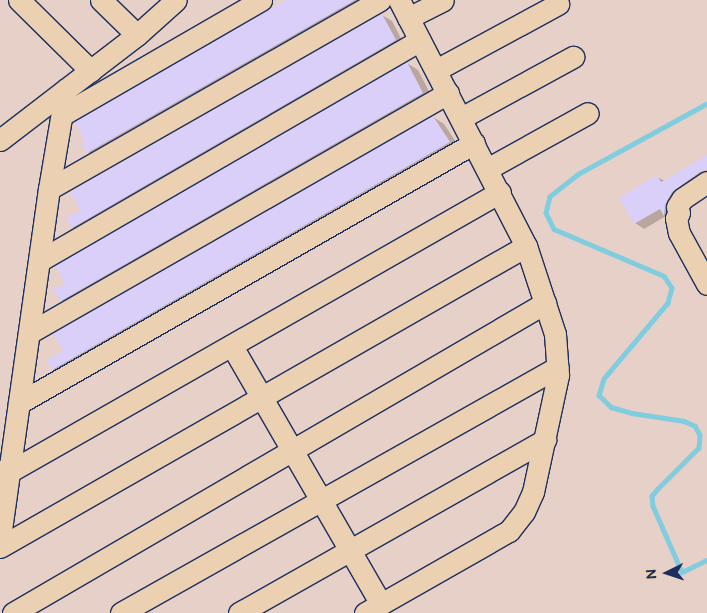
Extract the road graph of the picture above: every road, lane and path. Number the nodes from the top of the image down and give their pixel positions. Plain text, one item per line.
1 (19, 0) edge
2 (101, 0) edge
3 (176, 0) edge
4 (261, 0) edge
5 (380, 0) edge
6 (443, 0) edge
7 (558, 4) dead end
8 (404, 9) edge
9 (137, 35) junction
10 (420, 40) junction
11 (573, 57) dead end
12 (436, 70) junction
13 (91, 71) junction
14 (66, 90) junction
15 (448, 93) junction
16 (588, 113) dead end
17 (62, 115) junction
18 (461, 118) junction
19 (0, 140) edge
20 (474, 143) junction
21 (488, 169) junction
22 (707, 182) edge
23 (49, 189) junction
24 (500, 192) junction
25 (526, 246) junction
26 (39, 261) junction
27 (707, 284) edge
28 (545, 303) junction
29 (29, 333) junction
30 (232, 346) junction
31 (558, 367) junction
32 (262, 398) junction
33 (19, 402) junction
34 (546, 440) junction
35 (292, 450) junction
36 (5, 472) edge
37 (321, 500) junction
38 (0, 536) edge
39 (0, 548) edge
40 (350, 550) junction
41 (373, 608) edge
42 (13, 613) edge
43 (121, 613) edge
44 (239, 613) edge

1 - 13 street
2 - 9 street
3 - 9 street
4 - 17 street
5 - 23 street
6 - 8 street
7 - 12 street
8 - 10 street
9 - 13 street
10 - 12 street
10 - 26 street
11 - 18 street
12 - 15 street
13 - 14 street
14 - 17 street
14 - 19 street
15 - 18 street
15 - 29 street
16 - 21 street
17 - 23 street
18 - 20 street
20 - 21 street
20 - 33 street
21 - 24 street
22 - 27 street
23 - 26 street
24 - 25 street
24 - 30 street
25 - 28 street
25 - 32 street
26 - 29 street
28 - 31 street
28 - 35 street
29 - 33 street
30 - 32 street
30 - 36 street
31 - 34 street
31 - 37 street
32 - 35 street
32 - 39 street
33 - 36 street
34 - 40 street
34 - 41 street
35 - 37 street
35 - 42 street
36 - 38 street
37 - 40 street
37 - 43 street
40 - 41 street
40 - 44 street

